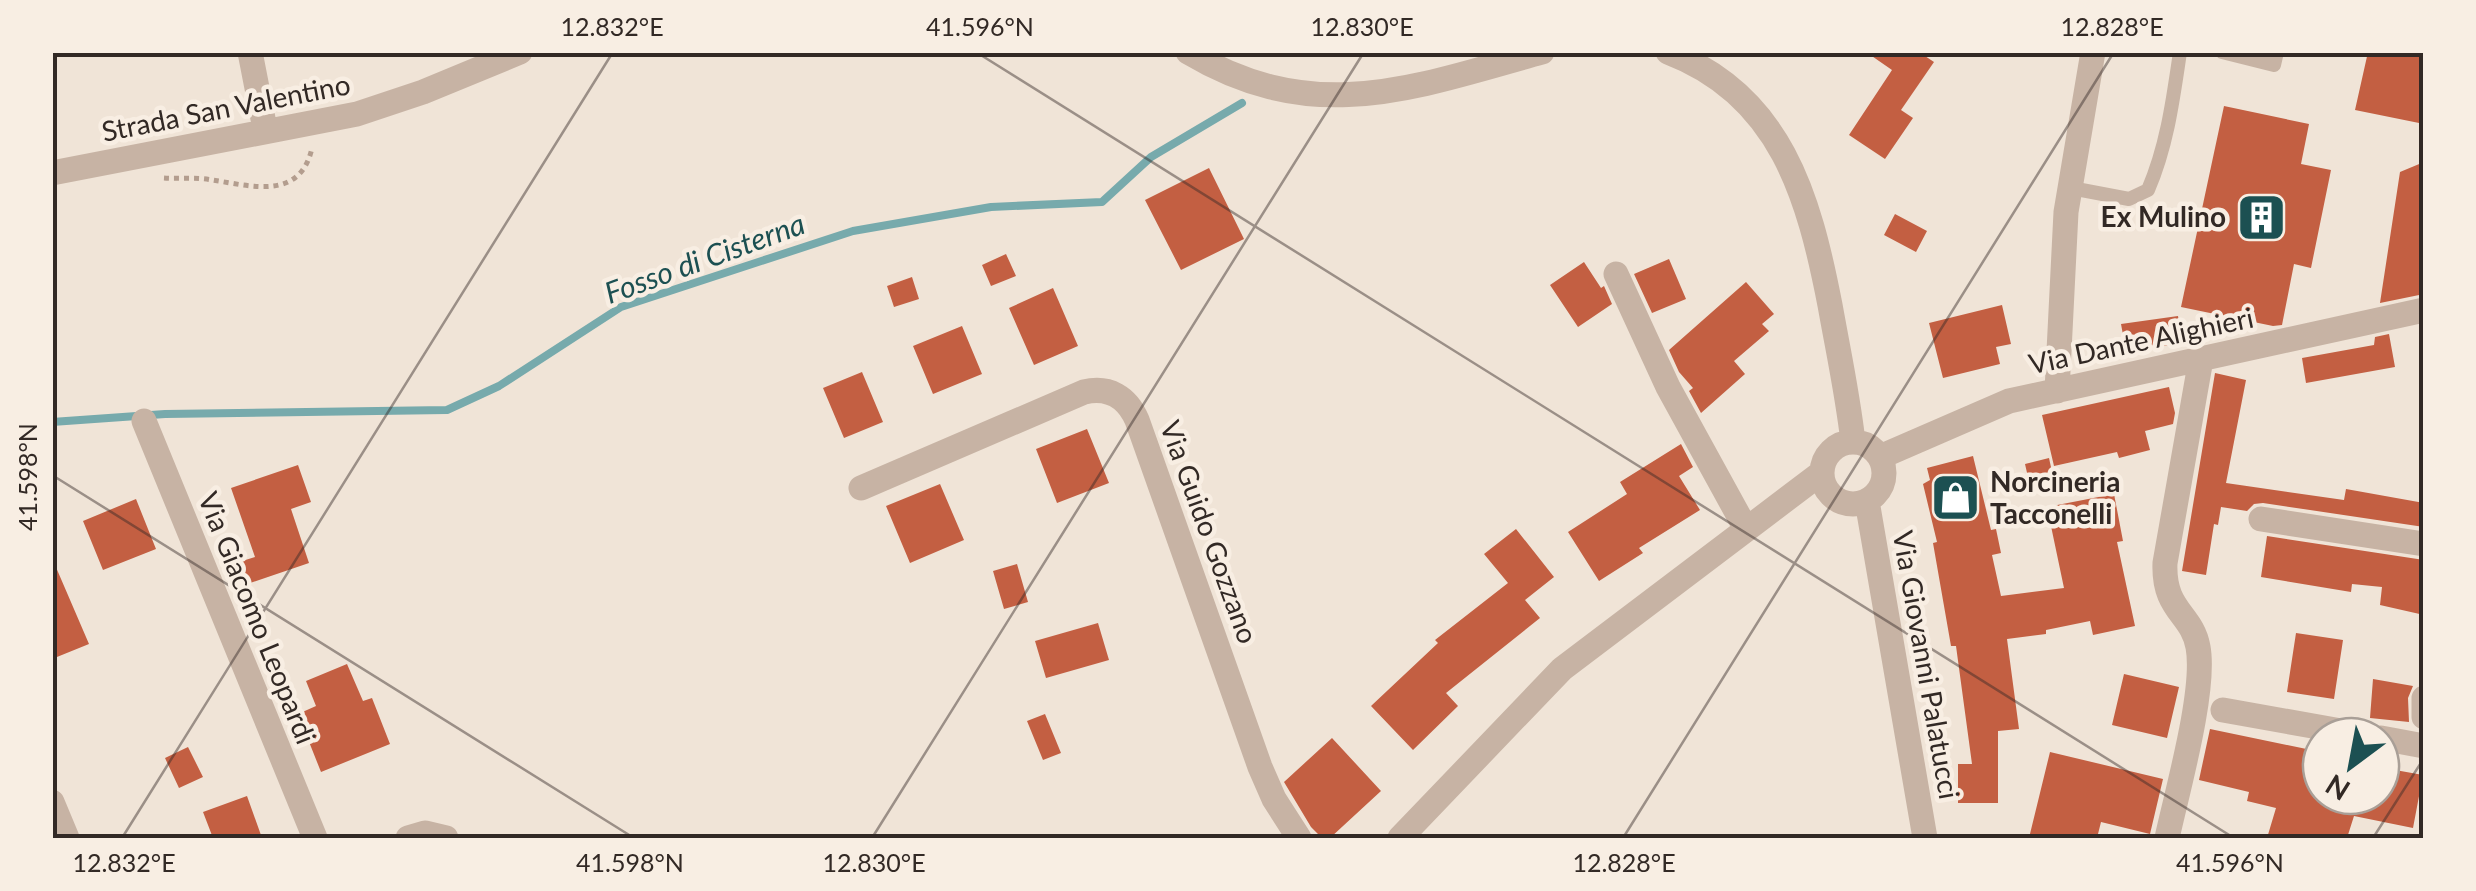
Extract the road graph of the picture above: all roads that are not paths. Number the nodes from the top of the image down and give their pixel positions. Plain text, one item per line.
1 (250, 52) edge
2 (520, 52) edge
3 (1542, 52) edge
4 (1668, 52) edge
5 (2092, 52) edge
6 (2180, 52) edge
7 (2222, 52) edge
8 (2277, 52) edge
9 (1195, 57) edge
10 (266, 129) junction
11 (52, 174) edge
12 (2071, 188) junction
13 (1616, 274) dead end
14 (2424, 310) edge
15 (2201, 359) junction
16 (2057, 390) junction
17 (144, 421) dead end
18 (1852, 442) junction
19 (1880, 457) junction
20 (1821, 473) junction
21 (861, 488) dead end
22 (1868, 501) junction
23 (2261, 518) dead end
24 (1746, 529) junction
25 (2424, 544) edge
26 (2424, 698) edge
27 (2223, 710) dead end
28 (2424, 717) edge
29 (2301, 724) edge
30 (52, 802) edge
31 (68, 838) edge
32 (315, 838) edge
33 (408, 838) edge
34 (446, 838) edge
35 (1299, 838) edge
36 (1400, 838) edge
37 (1925, 838) edge
38 (2167, 838) edge

1 - 10 street
2 - 10 street, Strada San Valentino
3 - 9 street
4 - 18 street
5 - 12 street
6 - 12 lane
7 - 8 lane
10 - 11 street, Strada San Valentino
12 - 16 street
13 - 24 street
14 - 15 street, Via Dante Alighieri
15 - 16 street, Via Dante Alighieri
15 - 38 street
16 - 19 street, Via Dante Alighieri
17 - 32 street, Via Giacomo Leopardi
18 - 19 street
18 - 20 street
19 - 22 street
20 - 22 street
20 - 24 street
21 - 35 street, Via Guido Gozzano
22 - 37 street, Via Giovanni Palatucci
23 - 25 street
24 - 36 street
26 - 28 street
27 - 29 street
30 - 31 street
33 - 34 street

